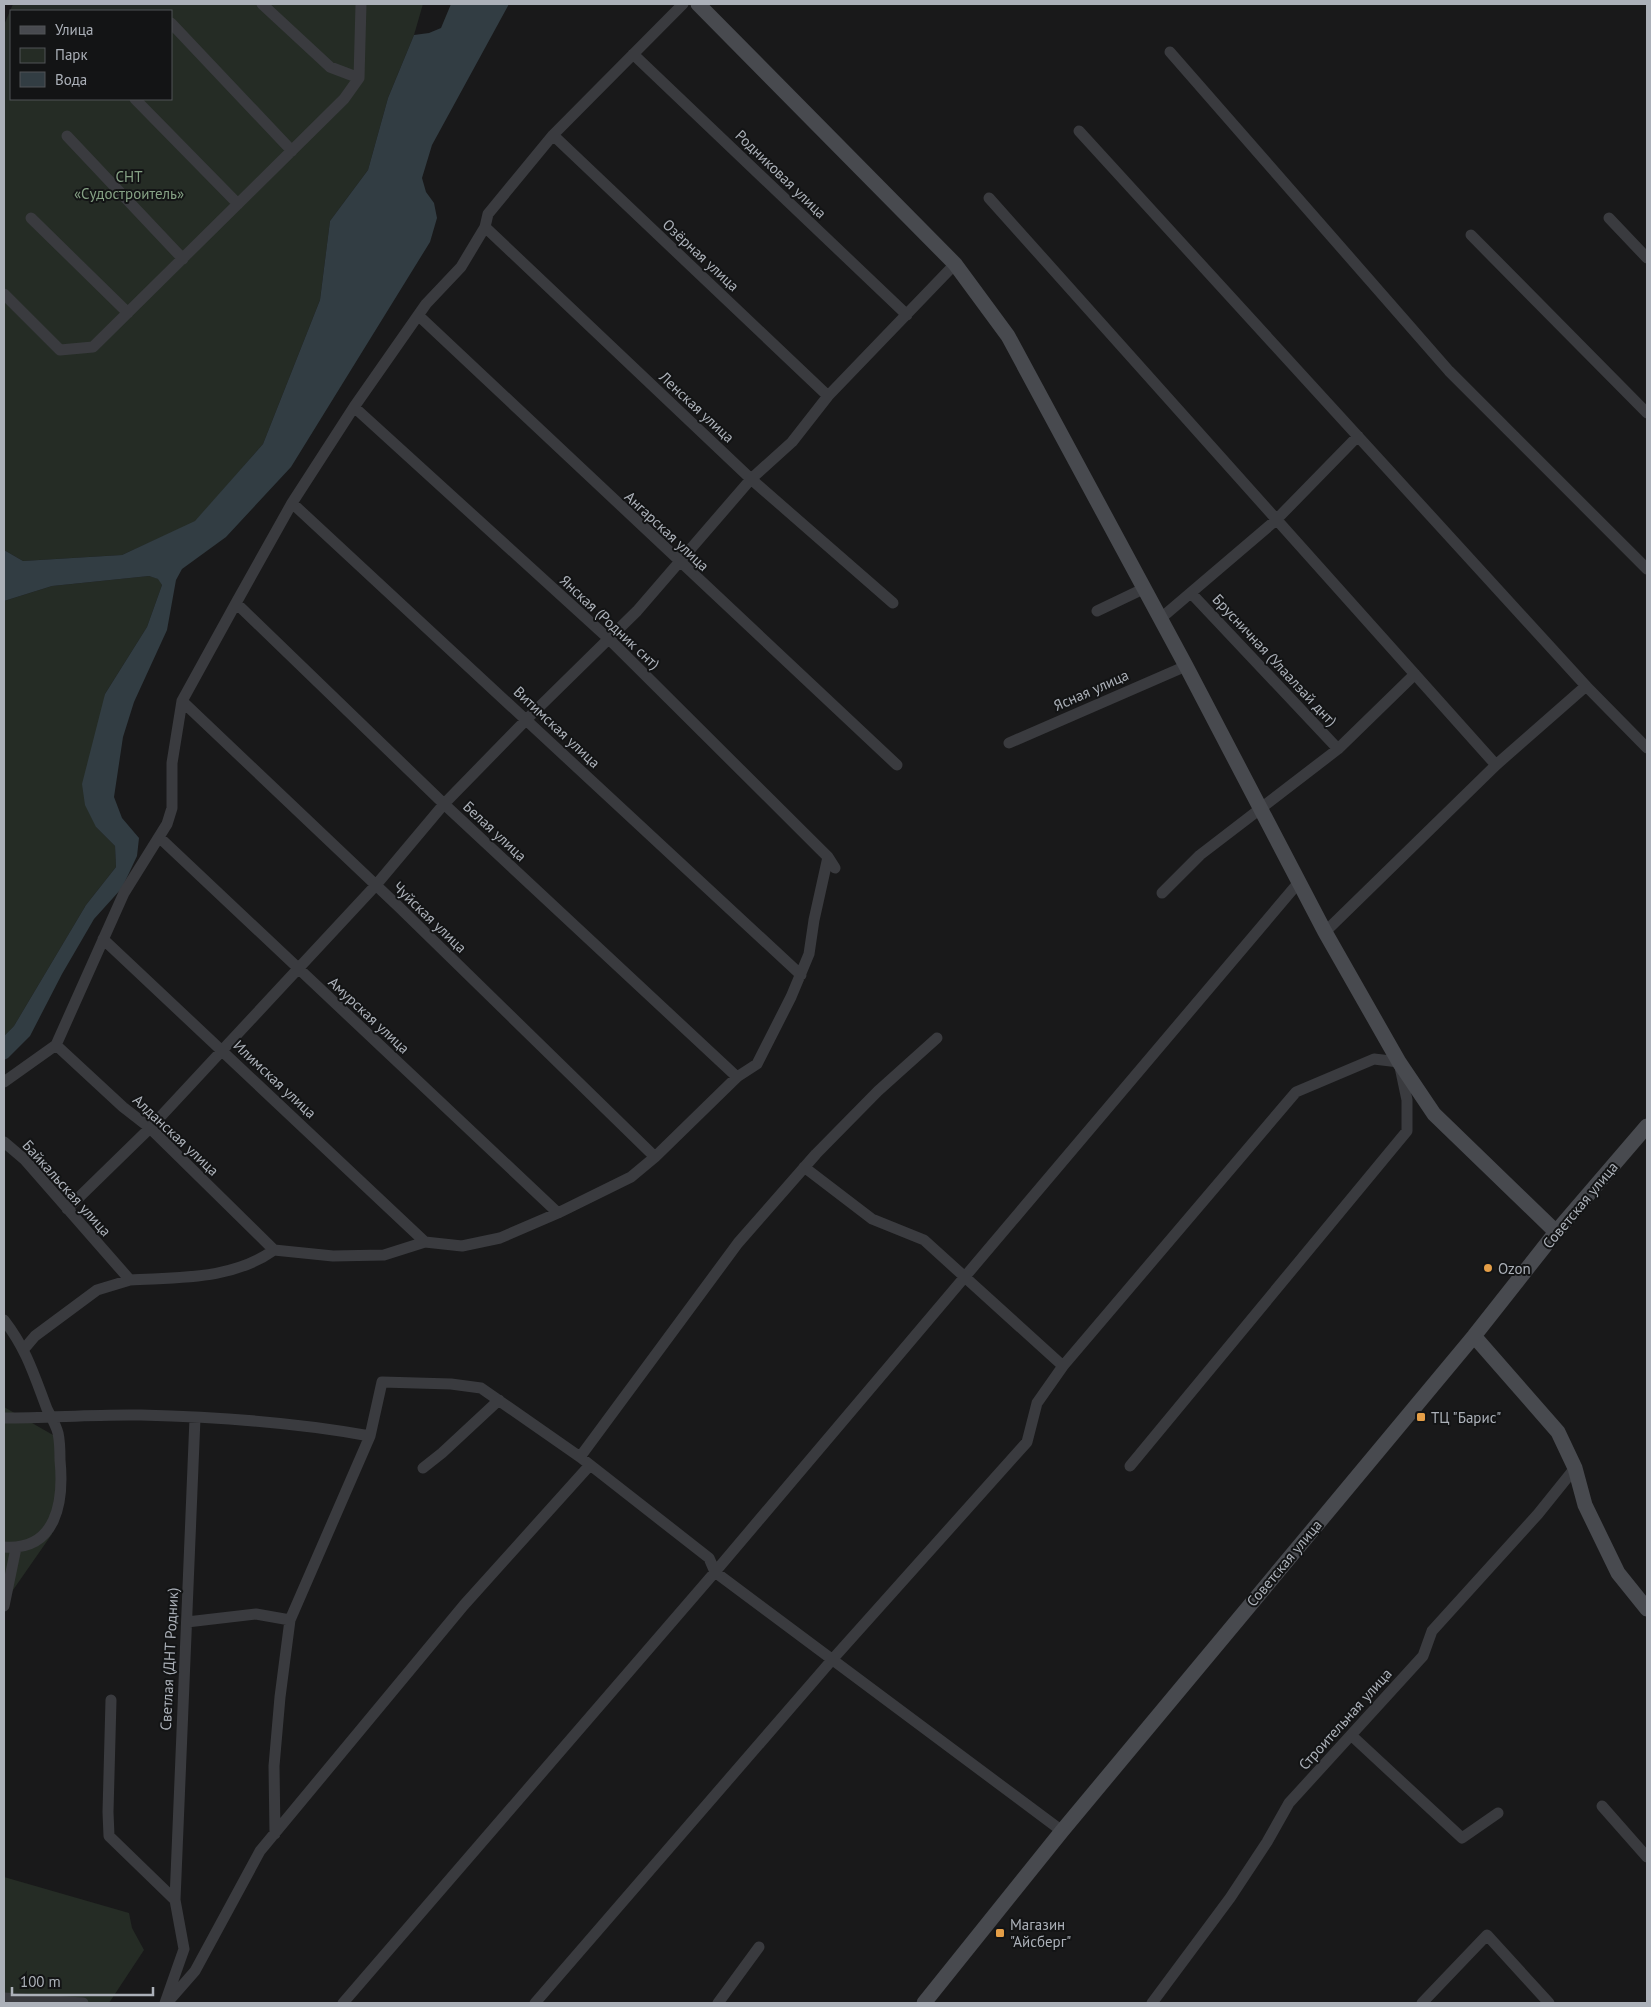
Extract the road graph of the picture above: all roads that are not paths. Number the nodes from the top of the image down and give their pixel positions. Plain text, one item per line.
1 (262, 4) edge
2 (361, 4) edge
3 (683, 4) edge
4 (698, 4) edge
5 (172, 24) edge
6 (1170, 52) dead end
7 (633, 54) junction
8 (359, 78) junction
9 (135, 100) edge
10 (1079, 131) dead end
11 (553, 135) junction
12 (67, 136) dead end
13 (292, 151) junction
14 (989, 198) dead end
15 (238, 204) junction
16 (31, 218) dead end
17 (1609, 218) dead end
18 (485, 227) junction
19 (1471, 234) dead end
20 (1647, 258) edge
21 (183, 259) junction
22 (955, 264) junction
23 (4, 294) edge
24 (128, 313) junction
25 (908, 315) junction
26 (419, 316) junction
27 (828, 396) junction
28 (354, 407) junction
29 (1647, 413) edge
30 (1358, 436) junction
31 (751, 479) junction
32 (292, 502) junction
33 (1276, 520) junction
34 (679, 563) junction
35 (1647, 569) edge
36 (1143, 590) junction
37 (1191, 593) junction
38 (236, 603) junction
39 (893, 603) dead end
40 (1097, 611) dead end
41 (1160, 619) junction
42 (610, 640) junction
43 (1186, 666) junction
44 (1415, 674) junction
45 (1586, 686) junction
46 (182, 701) junction
47 (527, 719) junction
48 (1009, 743) dead end
49 (1647, 748) edge
50 (1338, 749) junction
51 (1496, 764) junction
52 (897, 765) dead end
53 (444, 804) junction
54 (1260, 809) junction
55 (160, 838) junction
56 (828, 857) junction
57 (836, 868) dead end
58 (1299, 882) junction
59 (376, 885) junction
60 (1162, 893) dead end
61 (1325, 932) junction
62 (103, 939) junction
63 (297, 968) junction
64 (801, 975) junction
65 (937, 1038) dead end
66 (56, 1045) junction
67 (222, 1049) junction
68 (1399, 1062) junction
69 (737, 1077) junction
70 (4, 1082) edge
71 (1647, 1126) edge
72 (150, 1128) junction
73 (4, 1142) edge
74 (655, 1157) junction
75 (804, 1167) junction
76 (67, 1209) junction
77 (558, 1214) junction
78 (1556, 1232) junction
79 (426, 1242) junction
80 (274, 1250) junction
81 (965, 1277) junction
82 (130, 1280) junction
83 (4, 1320) edge
84 (1474, 1336) junction
85 (24, 1349) junction
86 (1063, 1366) junction
87 (499, 1400) junction
88 (4, 1418) edge
89 (51, 1418) junction
90 (195, 1418) junction
91 (370, 1436) junction
92 (580, 1457) junction
93 (590, 1465) junction
94 (1130, 1466) dead end
95 (423, 1468) dead end
96 (1575, 1468) junction
97 (10, 1548) edge
98 (715, 1572) junction
99 (4, 1606) edge
100 (1647, 1609) edge
101 (290, 1620) junction
102 (187, 1622) junction
103 (832, 1661) junction
104 (111, 1700) dead end
105 (1351, 1735) junction
106 (1602, 1806) dead end
107 (1498, 1813) dead end
108 (1062, 1831) junction
109 (275, 1834) junction
110 (1647, 1857) edge
111 (174, 1900) junction
112 (759, 1947) dead end
113 (4, 1998) edge
114 (84, 2003) edge
115 (166, 2003) edge
116 (343, 2003) edge
117 (535, 2003) edge
118 (718, 2003) edge
119 (924, 2003) edge
120 (1152, 2003) edge
121 (1422, 2003) edge
122 (1549, 2003) edge

1 - 8 street
2 - 8 street
3 - 7 street
4 - 22 street
5 - 13 street
6 - 35 street
7 - 11 street
7 - 25 street, Родниковая улица
8 - 13 street
9 - 15 street
10 - 30 street
11 - 18 street
11 - 27 street, Озёрная улица
12 - 21 street
13 - 15 street
14 - 33 street
15 - 21 street
16 - 24 street
17 - 20 street
18 - 26 street
18 - 31 street, Ленская улица
19 - 29 street
21 - 24 street
22 - 25 street
22 - 36 street
23 - 24 street
25 - 27 street
26 - 28 street
26 - 34 street, Ангарская улица
27 - 31 street
28 - 32 street
28 - 42 street, Янская (Родник снт)
30 - 33 street, Брусничная (Улаалзай днт)
30 - 45 street
31 - 34 street
31 - 39 street, Ленская улица
32 - 38 street
32 - 47 street, Витимская улица
33 - 37 street, Брусничная (Улаалзай днт)
33 - 44 street
34 - 42 street
34 - 52 street, Ангарская улица
36 - 40 street
36 - 41 street
37 - 41 street, Брусничная (Улаалзай днт)
37 - 50 street, Брусничная (Улаалзай днт)
38 - 46 street
38 - 53 street, Белая улица
41 - 43 street
42 - 47 street
42 - 56 street, Янская (Родник снт)
43 - 48 street, Ясная улица
43 - 54 street
44 - 50 street
44 - 51 street
45 - 49 street
45 - 51 street
46 - 55 street
46 - 59 street, Чуйская улица
47 - 53 street
47 - 64 street, Витимская улица
50 - 54 street
51 - 61 street
53 - 59 street
53 - 69 street, Белая улица
54 - 58 street
54 - 60 street
55 - 62 street
55 - 63 street, Амурская улица
56 - 57 street, Янская (Родник снт)
56 - 64 street
58 - 61 street
58 - 81 street
59 - 63 street
59 - 74 street, Чуйская улица
61 - 68 street
62 - 66 street
62 - 67 street, Илимская улица
63 - 67 street
63 - 77 street, Амурская улица
64 - 69 street
65 - 75 street
66 - 70 street
66 - 72 street, Алданская улица
67 - 72 street
67 - 79 street, Илимская улица
68 - 78 street
68 - 86 street
68 - 94 street
69 - 74 street
71 - 78 street, Советская улица
72 - 76 street
72 - 80 street, Алданская улица
73 - 76 street, Байкальская улица
74 - 77 street
75 - 81 street
75 - 92 street
76 - 82 street, Байкальская улица
77 - 79 street
78 - 84 street, Советская улица
79 - 80 street
80 - 82 street
81 - 86 street
81 - 98 street
82 - 85 street
83 - 85 street
84 - 96 street
84 - 108 street, Советская улица
85 - 89 street
86 - 103 street
87 - 91 street
87 - 92 street
87 - 95 street
88 - 89 street
89 - 90 street
89 - 97 street
90 - 91 street
90 - 102 street, Светлая (ДНТ Родник)
91 - 101 street
92 - 93 street
93 - 98 street
93 - 109 street
96 - 100 street
96 - 105 street, Строительная улица
97 - 99 street
98 - 103 street
98 - 116 street
101 - 102 street
101 - 109 street
102 - 111 street, Светлая (ДНТ Родник)
103 - 108 street
103 - 117 street
104 - 111 street
105 - 107 street
105 - 120 street, Строительная улица
106 - 110 street
108 - 119 street, Советская улица
109 - 115 street
111 - 115 street, Светлая (ДНТ Родник)
112 - 118 street
113 - 114 street
121 - 122 street

